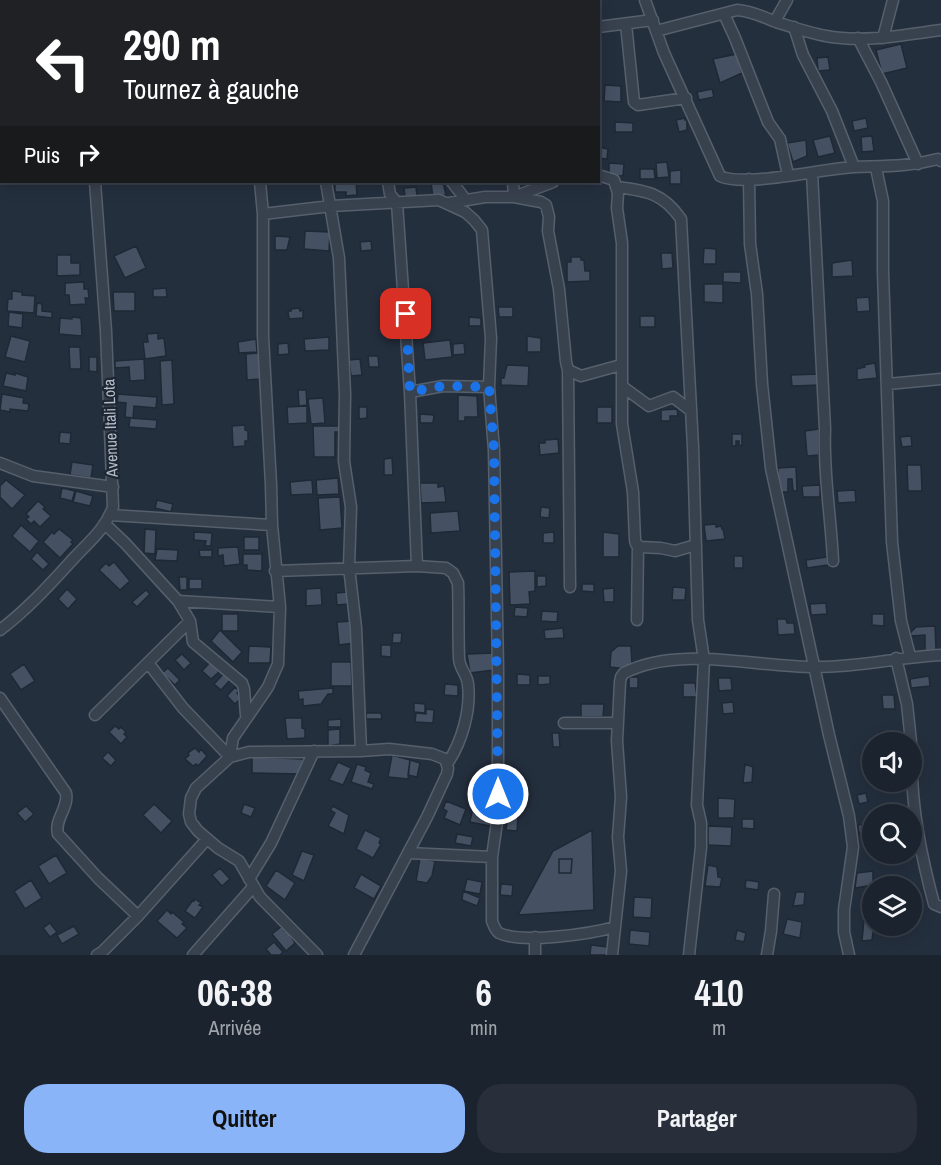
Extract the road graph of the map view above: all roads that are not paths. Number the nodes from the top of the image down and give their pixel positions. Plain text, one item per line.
1 (645, 0) edge
2 (787, 0) edge
3 (893, 0) edge
4 (748, 5) edge
5 (724, 14) junction
6 (775, 21) junction
7 (626, 24) junction
8 (654, 26) junction
9 (600, 27) edge
10 (794, 27) junction
11 (941, 30) edge
12 (883, 38) junction
13 (858, 39) junction
14 (686, 98) junction
15 (941, 161) edge
16 (918, 164) junction
17 (854, 167) junction
18 (876, 168) junction
19 (812, 173) junction
20 (788, 175) junction
21 (600, 176) edge
22 (749, 179) junction
23 (95, 183) edge
24 (260, 183) edge
25 (326, 183) edge
26 (388, 183) edge
27 (453, 183) edge
28 (513, 183) edge
29 (550, 183) edge
30 (617, 187) junction
31 (514, 197) junction
32 (465, 200) junction
33 (397, 203) junction
34 (449, 203) junction
35 (331, 206) junction
36 (263, 214) junction
37 (621, 365) junction
38 (568, 370) junction
39 (941, 379) edge
40 (888, 384) junction
41 (489, 387) junction
42 (623, 387) junction
43 (410, 392) junction
44 (690, 410) junction
45 (0, 463) edge
46 (113, 487) junction
47 (108, 520) junction
48 (272, 525) junction
49 (696, 545) junction
50 (638, 546) junction
51 (833, 561) dead end
52 (417, 566) junction
53 (349, 567) junction
54 (275, 571) junction
55 (570, 587) dead end
56 (178, 601) junction
57 (280, 607) junction
58 (637, 620) dead end
59 (190, 621) junction
60 (2, 624) edge
61 (941, 655) edge
62 (910, 656) junction
63 (896, 658) junction
64 (704, 660) junction
65 (148, 664) junction
66 (814, 668) junction
67 (0, 699) edge
68 (95, 715) dead end
69 (246, 716) junction
70 (564, 723) dead end
71 (618, 723) junction
72 (910, 732) edge
73 (314, 751) junction
74 (361, 751) junction
75 (230, 757) junction
76 (447, 764) junction
77 (913, 792) edge
78 (207, 839) junction
79 (408, 853) junction
80 (492, 857) junction
81 (251, 883) junction
82 (774, 894) dead end
83 (941, 907) edge
84 (138, 916) junction
85 (615, 927) junction
86 (535, 937) junction
87 (846, 952) edge
88 (100, 954) edge
89 (192, 955) edge
90 (317, 955) edge
91 (354, 955) edge
92 (535, 955) edge
93 (612, 955) edge
94 (689, 955) edge
95 (767, 955) edge

1 - 8 street
2 - 6 street
3 - 12 street
4 - 5 street
4 - 6 street
5 - 8 street
5 - 20 street
6 - 10 street
7 - 8 street
7 - 9 street
7 - 14 street
8 - 14 street
10 - 13 street
10 - 17 street
11 - 12 street
12 - 13 street
13 - 16 street
14 - 22 street
15 - 16 street
16 - 18 street
17 - 18 street
17 - 19 street
18 - 40 street
19 - 20 street
19 - 51 street
20 - 22 street
21 - 30 street
22 - 66 street
23 - 46 street, Avenue Itali Lota
24 - 36 street
25 - 35 street
26 - 33 street
27 - 32 street
28 - 31 street
29 - 31 street
30 - 37 street
30 - 44 street
31 - 32 street
31 - 38 street
32 - 34 street
33 - 34 street
33 - 35 street
33 - 43 street
34 - 41 street
35 - 36 street
35 - 53 street
36 - 48 street
37 - 38 street
37 - 42 street
38 - 55 street
39 - 40 street
40 - 62 street
41 - 43 street
41 - 80 street
42 - 44 street
42 - 50 street
43 - 52 street
44 - 49 street
45 - 46 street
46 - 47 street, Avenue Itali Lota
47 - 48 street
47 - 56 street
47 - 60 street
48 - 54 street
49 - 50 street
49 - 64 street
50 - 58 street
52 - 53 street
52 - 76 street
53 - 54 street
53 - 74 street
54 - 57 street
56 - 57 street
56 - 59 street
57 - 69 street
59 - 65 street
59 - 69 street
61 - 62 street
62 - 63 street
63 - 66 street
63 - 72 street
64 - 66 street
64 - 71 street
64 - 94 street
65 - 68 street
65 - 75 street
66 - 87 street
67 - 84 street
69 - 75 street
70 - 71 street
71 - 85 street
73 - 74 street
73 - 75 street
73 - 81 street
74 - 76 street
75 - 78 street
76 - 79 street
77 - 83 street
78 - 81 street
78 - 84 street
79 - 80 street
79 - 91 street
80 - 86 street
81 - 89 street
81 - 90 street
82 - 95 street
84 - 88 street
85 - 86 street
85 - 93 street
86 - 92 street

